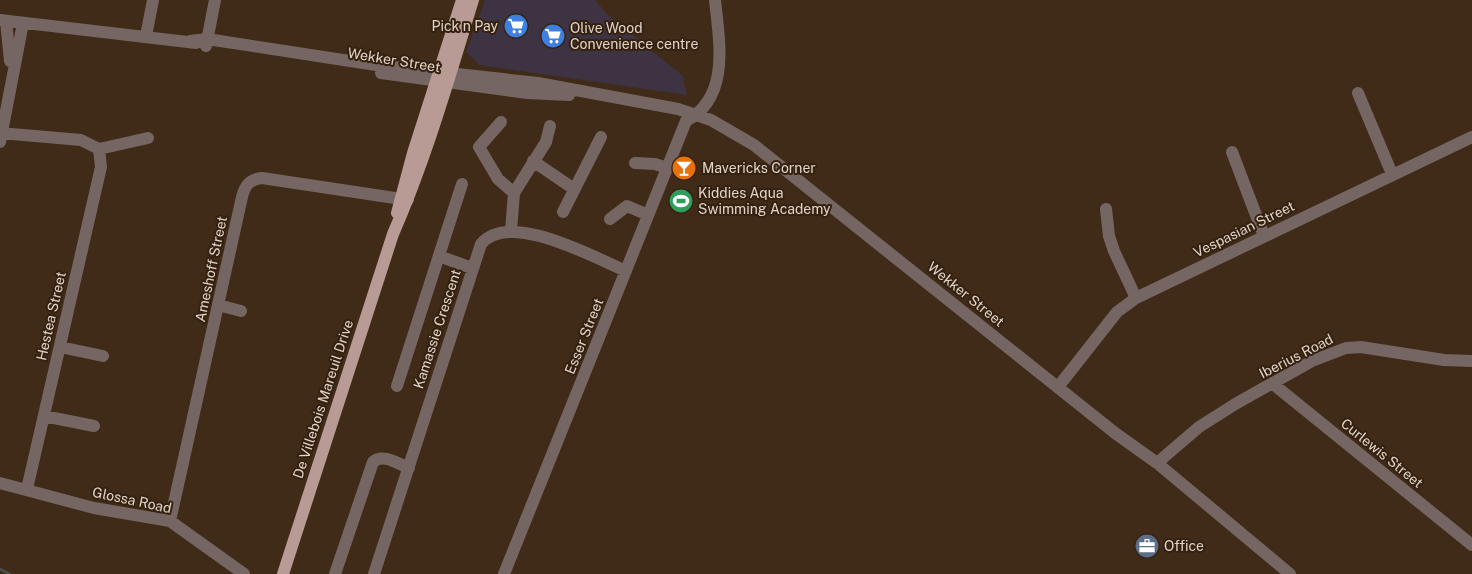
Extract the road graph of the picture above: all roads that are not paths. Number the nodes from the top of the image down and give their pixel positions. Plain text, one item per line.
1 (153, 0) edge
2 (216, 0) edge
3 (462, 0) edge
4 (472, 0) edge
5 (715, 0) edge
6 (3, 21) edge
7 (23, 23) junction
8 (146, 36) junction
9 (206, 43) junction
10 (443, 77) junction
11 (10, 81) junction
12 (1358, 93) dead end
13 (696, 115) junction
14 (501, 122) dead end
15 (550, 126) dead end
16 (0, 136) edge
17 (601, 137) dead end
18 (1472, 137) edge
19 (148, 138) dead end
20 (99, 149) junction
21 (1232, 152) dead end
22 (534, 162) junction
23 (635, 163) dead end
24 (667, 168) junction
25 (1392, 174) junction
26 (462, 184) dead end
27 (574, 189) junction
28 (514, 194) junction
29 (404, 199) junction
30 (1106, 210) dead end
31 (562, 212) dead end
32 (648, 215) junction
33 (610, 219) dead end
34 (511, 231) junction
35 (1264, 236) junction
36 (439, 256) junction
37 (472, 268) junction
38 (626, 271) junction
39 (1136, 298) junction
40 (218, 305) junction
41 (241, 311) dead end
42 (60, 347) junction
43 (103, 356) dead end
44 (1472, 361) edge
45 (1273, 384) junction
46 (397, 386) dead end
47 (1058, 387) junction
48 (44, 416) junction
49 (94, 426) dead end
50 (1157, 463) junction
51 (409, 468) junction
52 (0, 483) edge
53 (27, 490) junction
54 (170, 521) junction
55 (1472, 545) edge
56 (244, 574) edge
57 (283, 574) edge
58 (335, 574) edge
59 (374, 574) edge
60 (504, 574) edge
61 (1290, 574) edge

1 - 8 street
2 - 9 street
3 - 10 main road, De Villebois Mareuil Drive
4 - 10 main road, De Villebois Mareuil Drive
5 - 13 street, Esser Street
6 - 7 street, Wekker Street
6 - 11 street
7 - 8 street, Wekker Street
7 - 11 street
8 - 9 street, Wekker Street
9 - 10 street, Wekker Street
10 - 13 street, Wekker Street
10 - 29 main road, De Villebois Mareuil Drive
11 - 16 street
12 - 25 street
13 - 24 street, Esser Street
13 - 47 street, Wekker Street
14 - 28 street
15 - 22 street
16 - 20 street
17 - 27 street
18 - 25 street, Vespasian Street
19 - 20 street
20 - 42 street, Hestea Street
21 - 35 street
22 - 27 street
22 - 28 street
23 - 24 street
24 - 32 street, Esser Street
25 - 35 street, Vespasian Street
26 - 36 street
27 - 31 street
28 - 34 street
29 - 40 street, Ameshoff Street
29 - 57 main road, De Villebois Mareuil Drive
30 - 39 street
32 - 33 street
32 - 38 street, Esser Street
34 - 37 street, Kamassie Crescent
34 - 38 street, Kamassie Crescent
35 - 39 street, Vespasian Street
36 - 37 street
36 - 46 street
37 - 51 street, Kamassie Crescent
38 - 60 street, Esser Street
39 - 47 street, Vespasian Street
40 - 41 street
40 - 54 street, Ameshoff Street
42 - 43 street
42 - 48 street, Hestea Street
44 - 45 street, Iberius Road
45 - 50 street, Iberius Road
45 - 55 street, Curlewis Street
47 - 50 street, Wekker Street
48 - 49 street
48 - 53 street, Hestea Street
50 - 61 street, Wekker Street
51 - 58 street
51 - 59 street, Kamassie Crescent
52 - 53 street, Glossa Road
53 - 54 street, Glossa Road
54 - 56 street, Glossa Road

